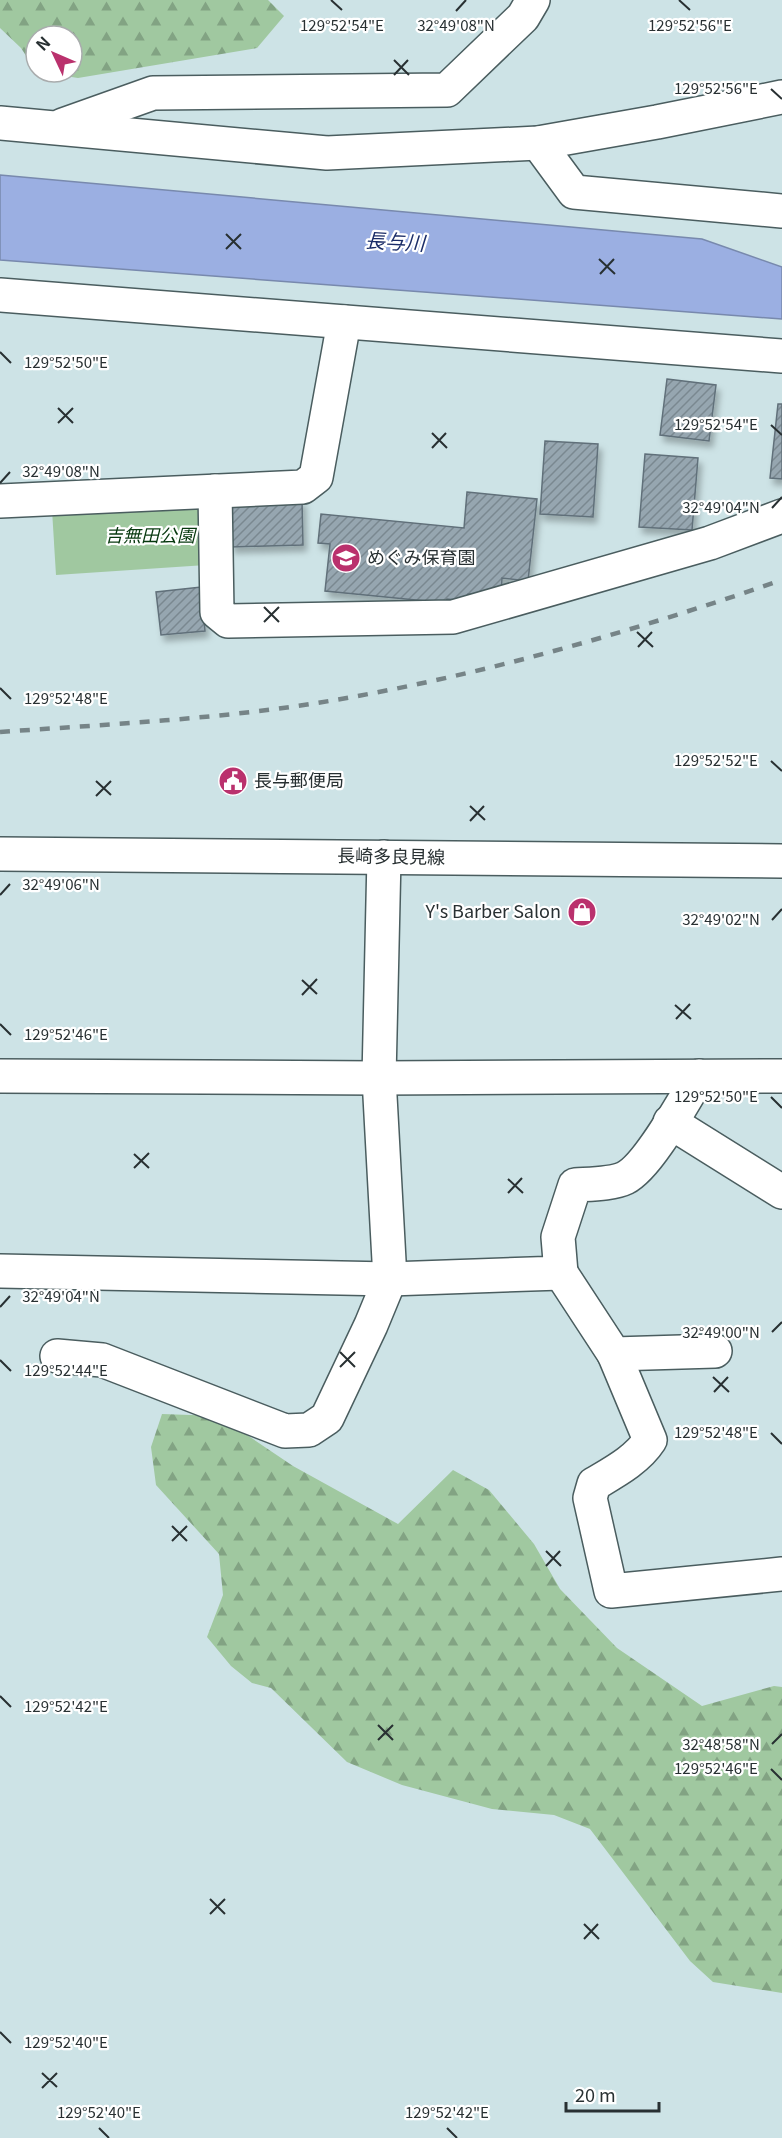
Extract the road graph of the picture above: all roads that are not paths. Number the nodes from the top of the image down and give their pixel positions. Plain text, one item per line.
1 (533, 0) edge
2 (782, 97) edge
3 (0, 123) edge
4 (56, 128) junction
5 (538, 143) junction
6 (782, 210) edge
7 (0, 295) edge
8 (344, 322) junction
9 (782, 356) edge
10 (216, 491) junction
11 (0, 501) edge
12 (782, 516) edge
13 (0, 855) edge
14 (384, 857) junction
15 (782, 861) edge
16 (0, 1076) edge
17 (699, 1076) junction
18 (782, 1076) edge
19 (379, 1078) junction
20 (670, 1122) junction
21 (782, 1192) edge
22 (0, 1271) edge
23 (561, 1273) junction
24 (390, 1280) junction
25 (716, 1351) dead end
26 (614, 1354) junction
27 (57, 1356) dead end
28 (782, 1574) edge

1 - 4 street
2 - 5 street
3 - 4 street
4 - 5 street
5 - 6 street
7 - 8 street
8 - 9 street
8 - 10 street
10 - 11 street
10 - 12 street
13 - 14 street, 長崎多良見線
14 - 15 street, 長崎多良見線
14 - 19 street
16 - 19 street
17 - 18 street
17 - 19 street
17 - 20 street
19 - 24 street
20 - 21 street
20 - 23 street
22 - 24 street
23 - 24 street
23 - 26 street
24 - 27 street
25 - 26 street
26 - 28 street

